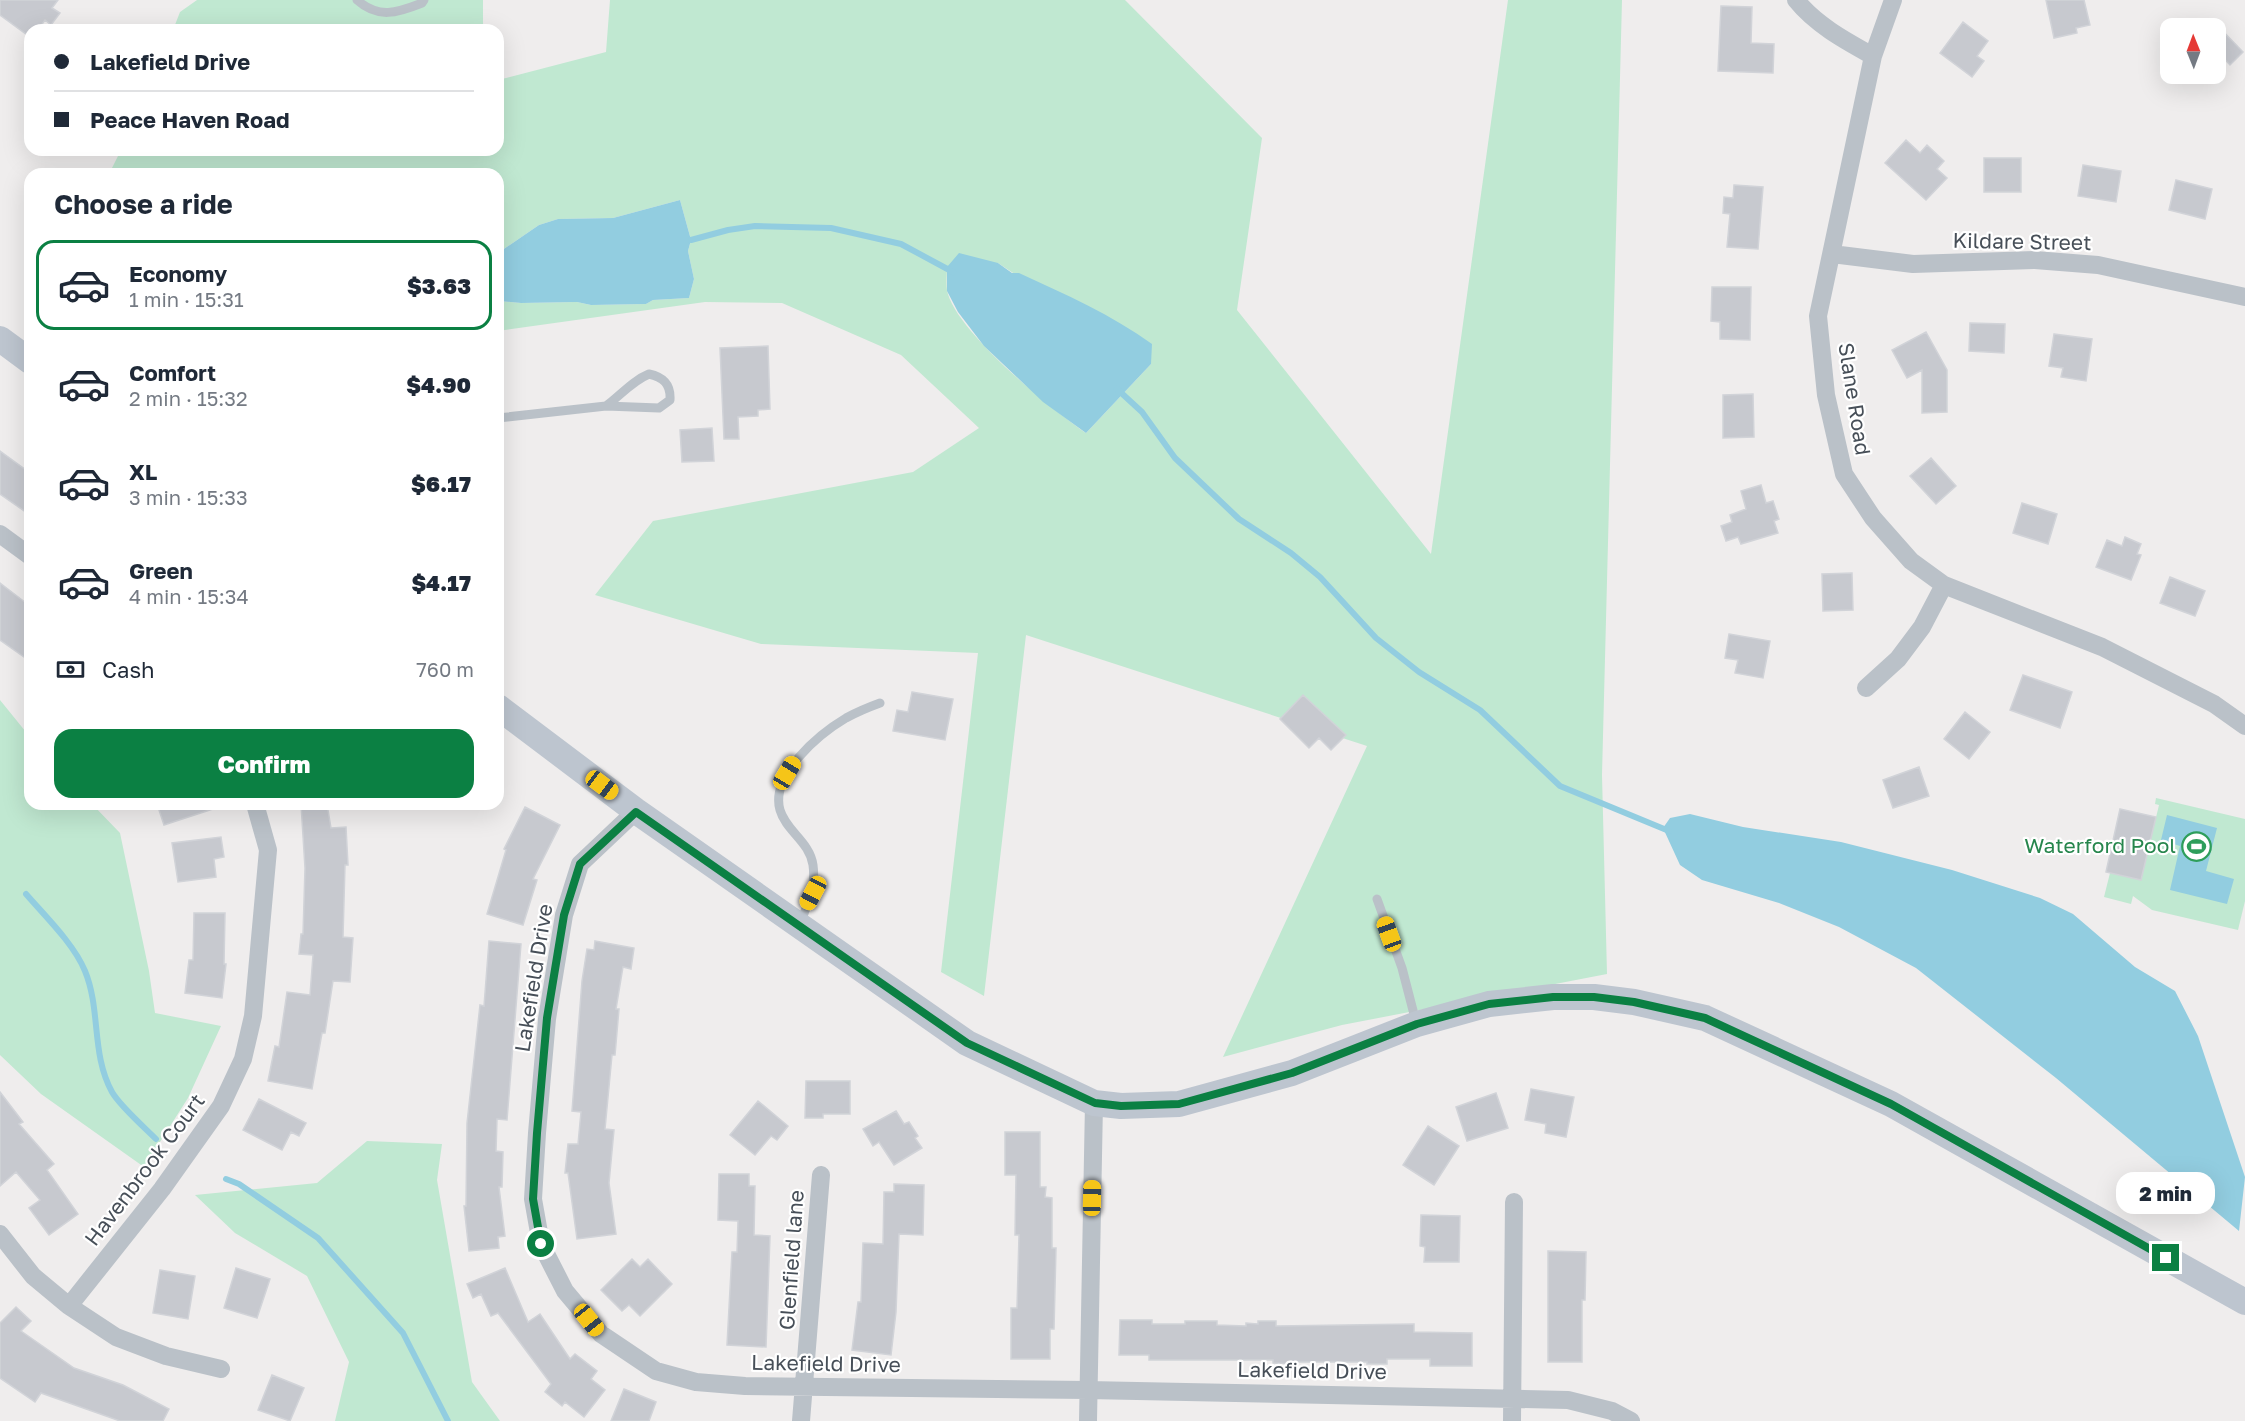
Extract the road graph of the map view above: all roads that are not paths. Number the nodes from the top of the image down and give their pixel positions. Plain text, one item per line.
1 (357, 0) edge
2 (424, 0) edge
3 (1796, 0) edge
4 (1893, 0) edge
5 (1874, 56) junction
6 (1832, 254) junction
7 (2245, 297) edge
8 (0, 339) edge
9 (24, 357) edge
10 (606, 406) junction
11 (504, 417) edge
12 (0, 534) edge
13 (24, 552) edge
14 (1944, 585) junction
15 (1866, 688) dead end
16 (880, 703) dead end
17 (504, 712) edge
18 (2245, 726) edge
19 (257, 810) edge
20 (636, 812) junction
21 (1377, 899) dead end
22 (800, 926) junction
23 (1417, 1024) junction
24 (1095, 1103) junction
25 (821, 1175) dead end
26 (1514, 1202) dead end
27 (0, 1234) edge
28 (2245, 1302) edge
29 (69, 1306) junction
30 (222, 1369) dead end
31 (805, 1387) junction
32 (1088, 1389) junction
33 (1513, 1398) junction
34 (801, 1421) edge
35 (1088, 1421) edge
36 (1512, 1421) edge
37 (1631, 1421) edge

1 - 2 lane
3 - 5 street
4 - 5 street, Slane Road
5 - 6 street, Slane Road
6 - 7 street, Kildare Street
6 - 14 street, Slane Road
8 - 9 main road
10 - 10 lane
10 - 11 lane
12 - 13 street
14 - 15 street
14 - 18 street, Slane Road
16 - 22 lane
17 - 20 main road
19 - 29 street, Havenbrook Court
20 - 22 main road
20 - 31 street, Lakefield Drive
21 - 23 lane
22 - 24 main road
23 - 24 main road
23 - 28 main road
24 - 32 street
25 - 31 street, Glenfield lane
26 - 33 street
27 - 29 street
29 - 30 street
31 - 32 street, Lakefield Drive
31 - 34 street, Glenfield lane
32 - 33 street, Lakefield Drive
32 - 35 street
33 - 36 street
33 - 37 street, Lakefield Drive

